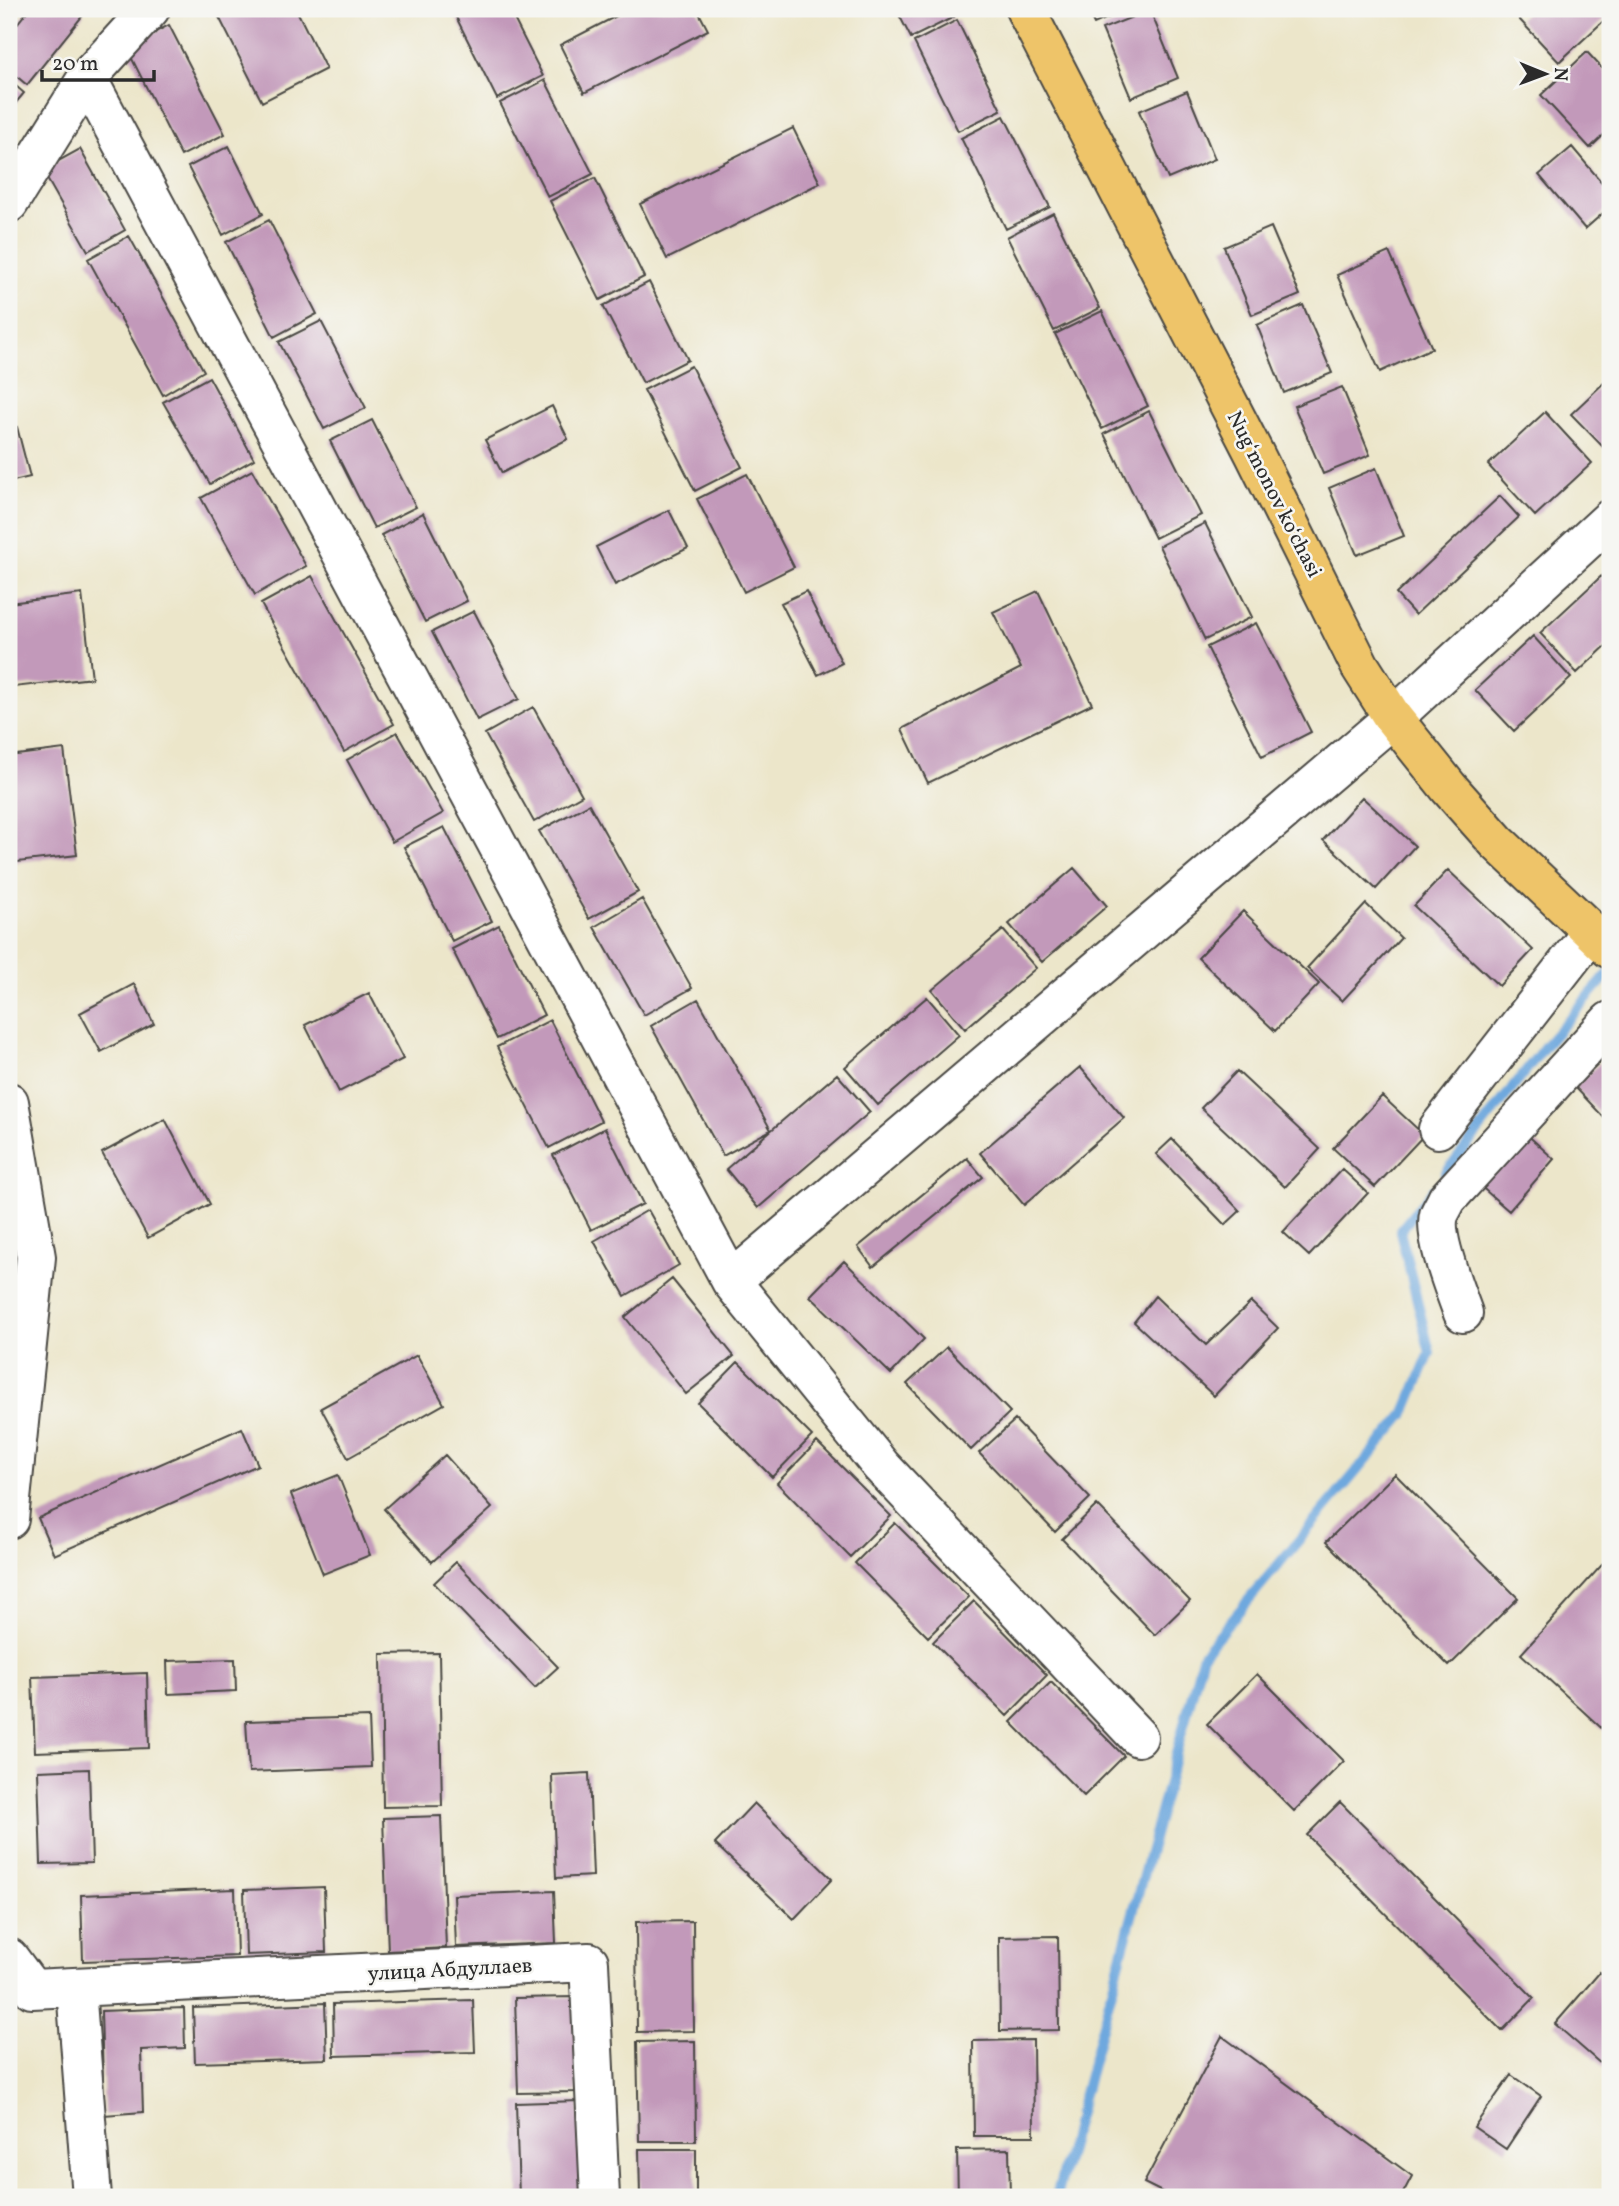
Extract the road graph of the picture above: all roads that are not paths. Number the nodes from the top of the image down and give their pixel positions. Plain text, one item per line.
1 (150, 9) edge
2 (1025, 9) edge
3 (87, 78) junction
4 (9, 203) edge
5 (1610, 519) edge
6 (1393, 718) junction
7 (1601, 941) edge
8 (1610, 1021) edge
9 (9, 1102) edge
10 (1438, 1129) dead end
11 (731, 1282) junction
12 (1462, 1313) dead end
13 (9, 1519) edge
14 (1138, 1737) dead end
15 (9, 1958) edge
16 (76, 1988) junction
17 (92, 2197) edge
18 (600, 2197) edge

1 - 3 street
2 - 6 main road, Nugʻmonov koʻchasi
3 - 4 street
3 - 11 street
5 - 6 street
6 - 7 main road, Nugʻmonov koʻchasi
6 - 11 street
7 - 10 street
8 - 12 street
9 - 13 street
11 - 14 street
15 - 16 street
16 - 17 street
16 - 18 street, улица Абдуллаев

